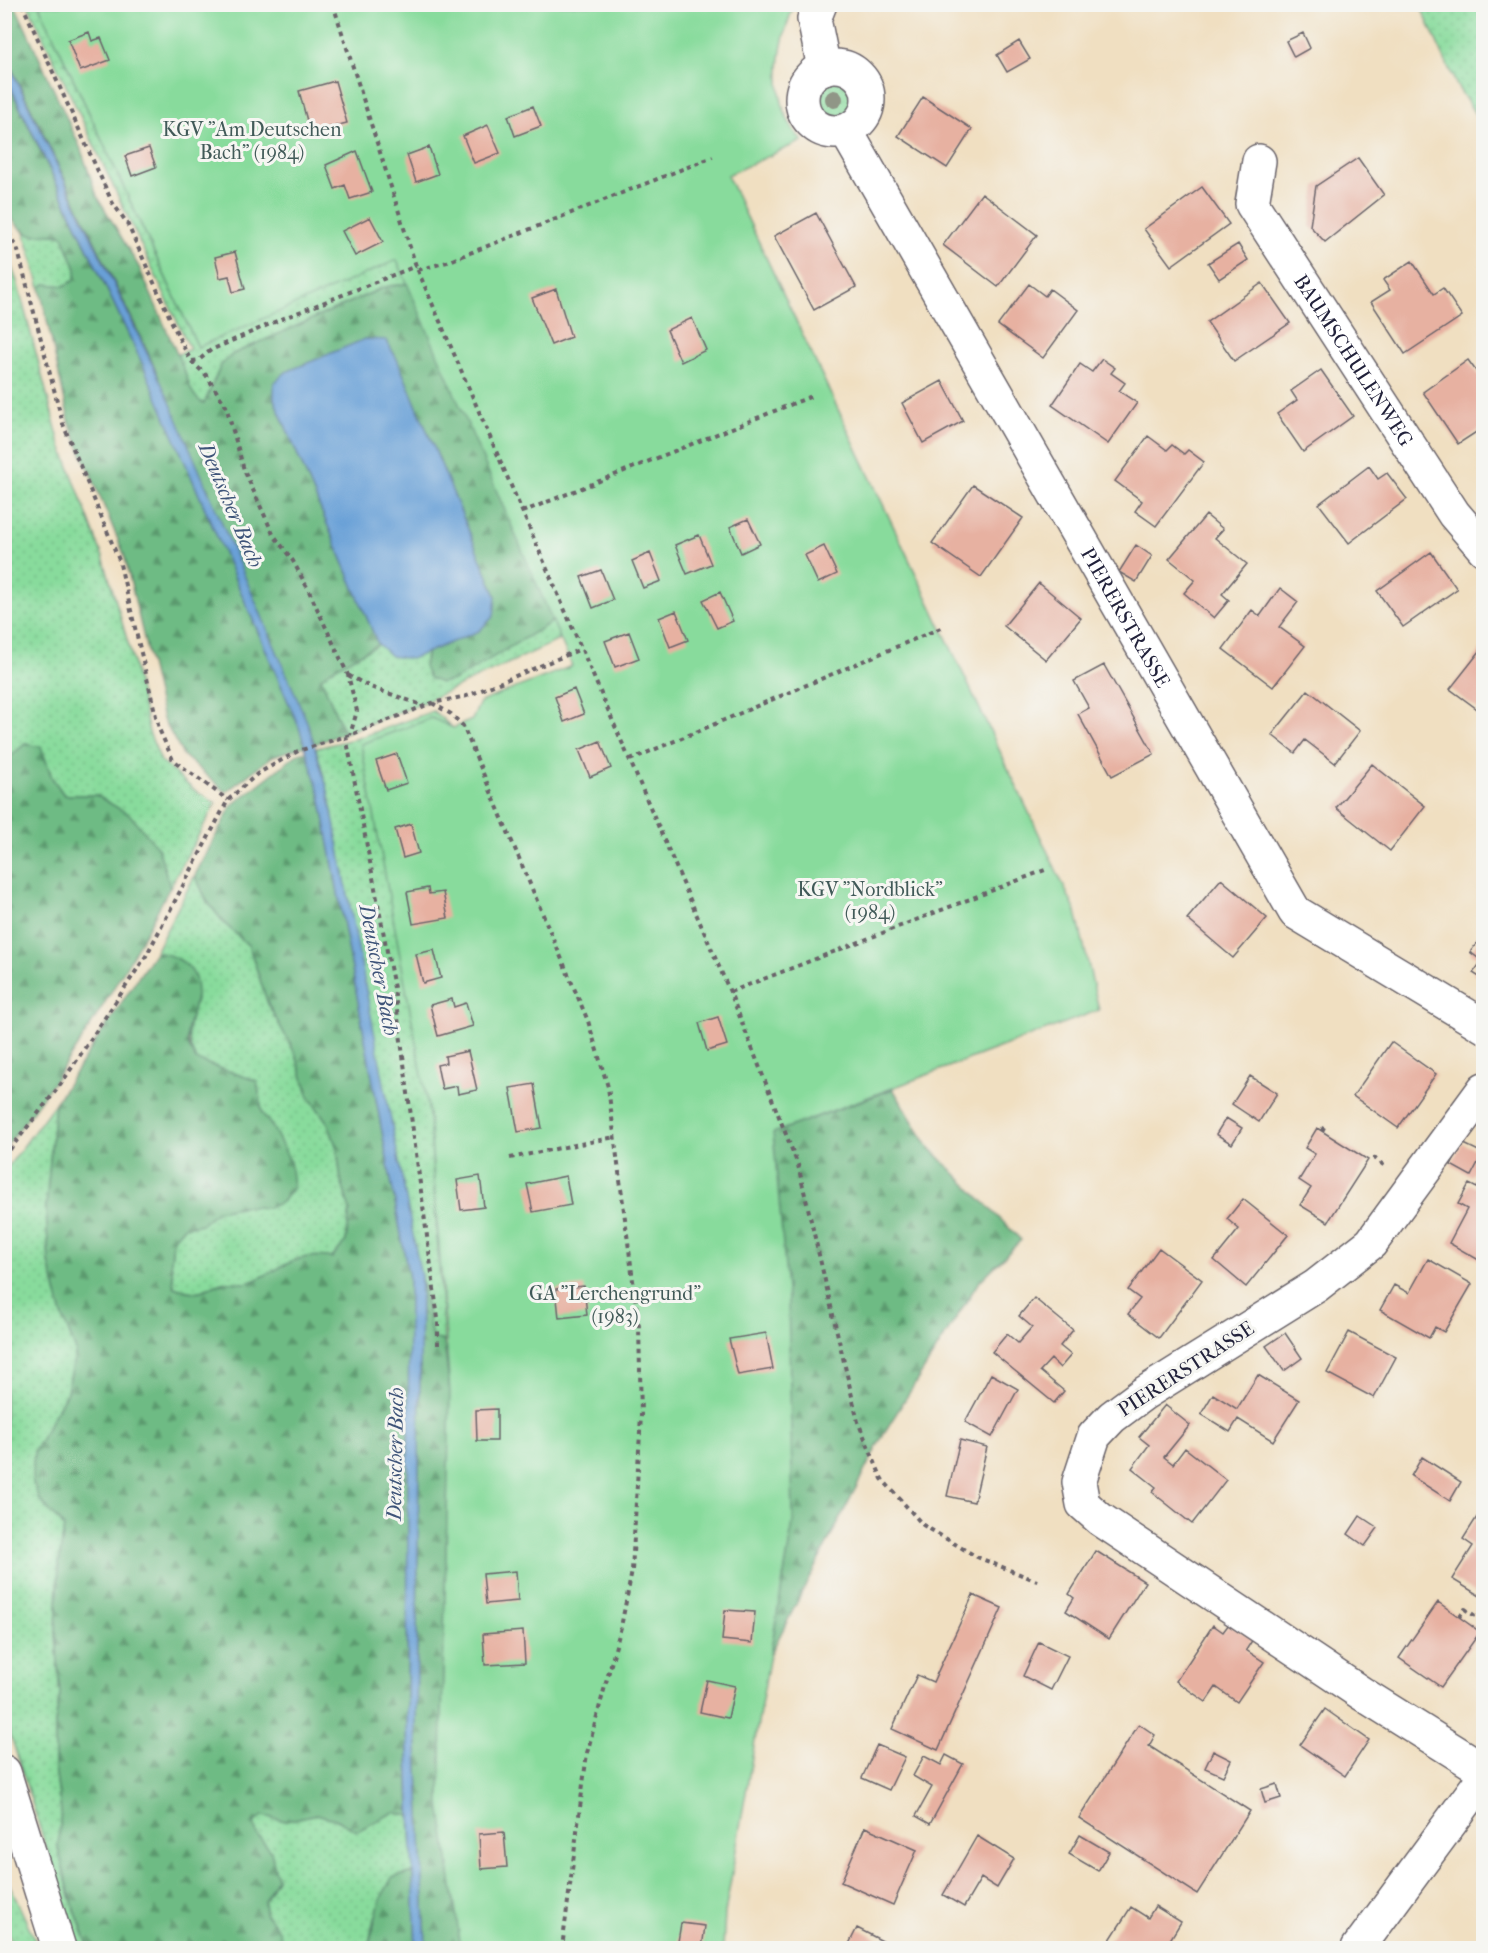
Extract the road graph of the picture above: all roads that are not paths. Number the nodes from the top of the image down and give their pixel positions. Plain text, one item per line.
1 (820, 4) edge
2 (824, 68) junction
3 (846, 130) junction
4 (1259, 161) dead end
5 (1484, 549) edge
6 (1484, 1026) edge
7 (1484, 1089) edge
8 (1484, 1770) edge
9 (4, 1772) edge
10 (1484, 1777) edge
11 (59, 1948) edge
12 (1358, 1948) edge

1 - 2 street
2 - 3 street
2 - 3 street
3 - 6 street, PIERERSTRASSE
4 - 5 street, BAUMSCHULENWEG
7 - 8 street, PIERERSTRASSE
9 - 11 street
10 - 12 street

